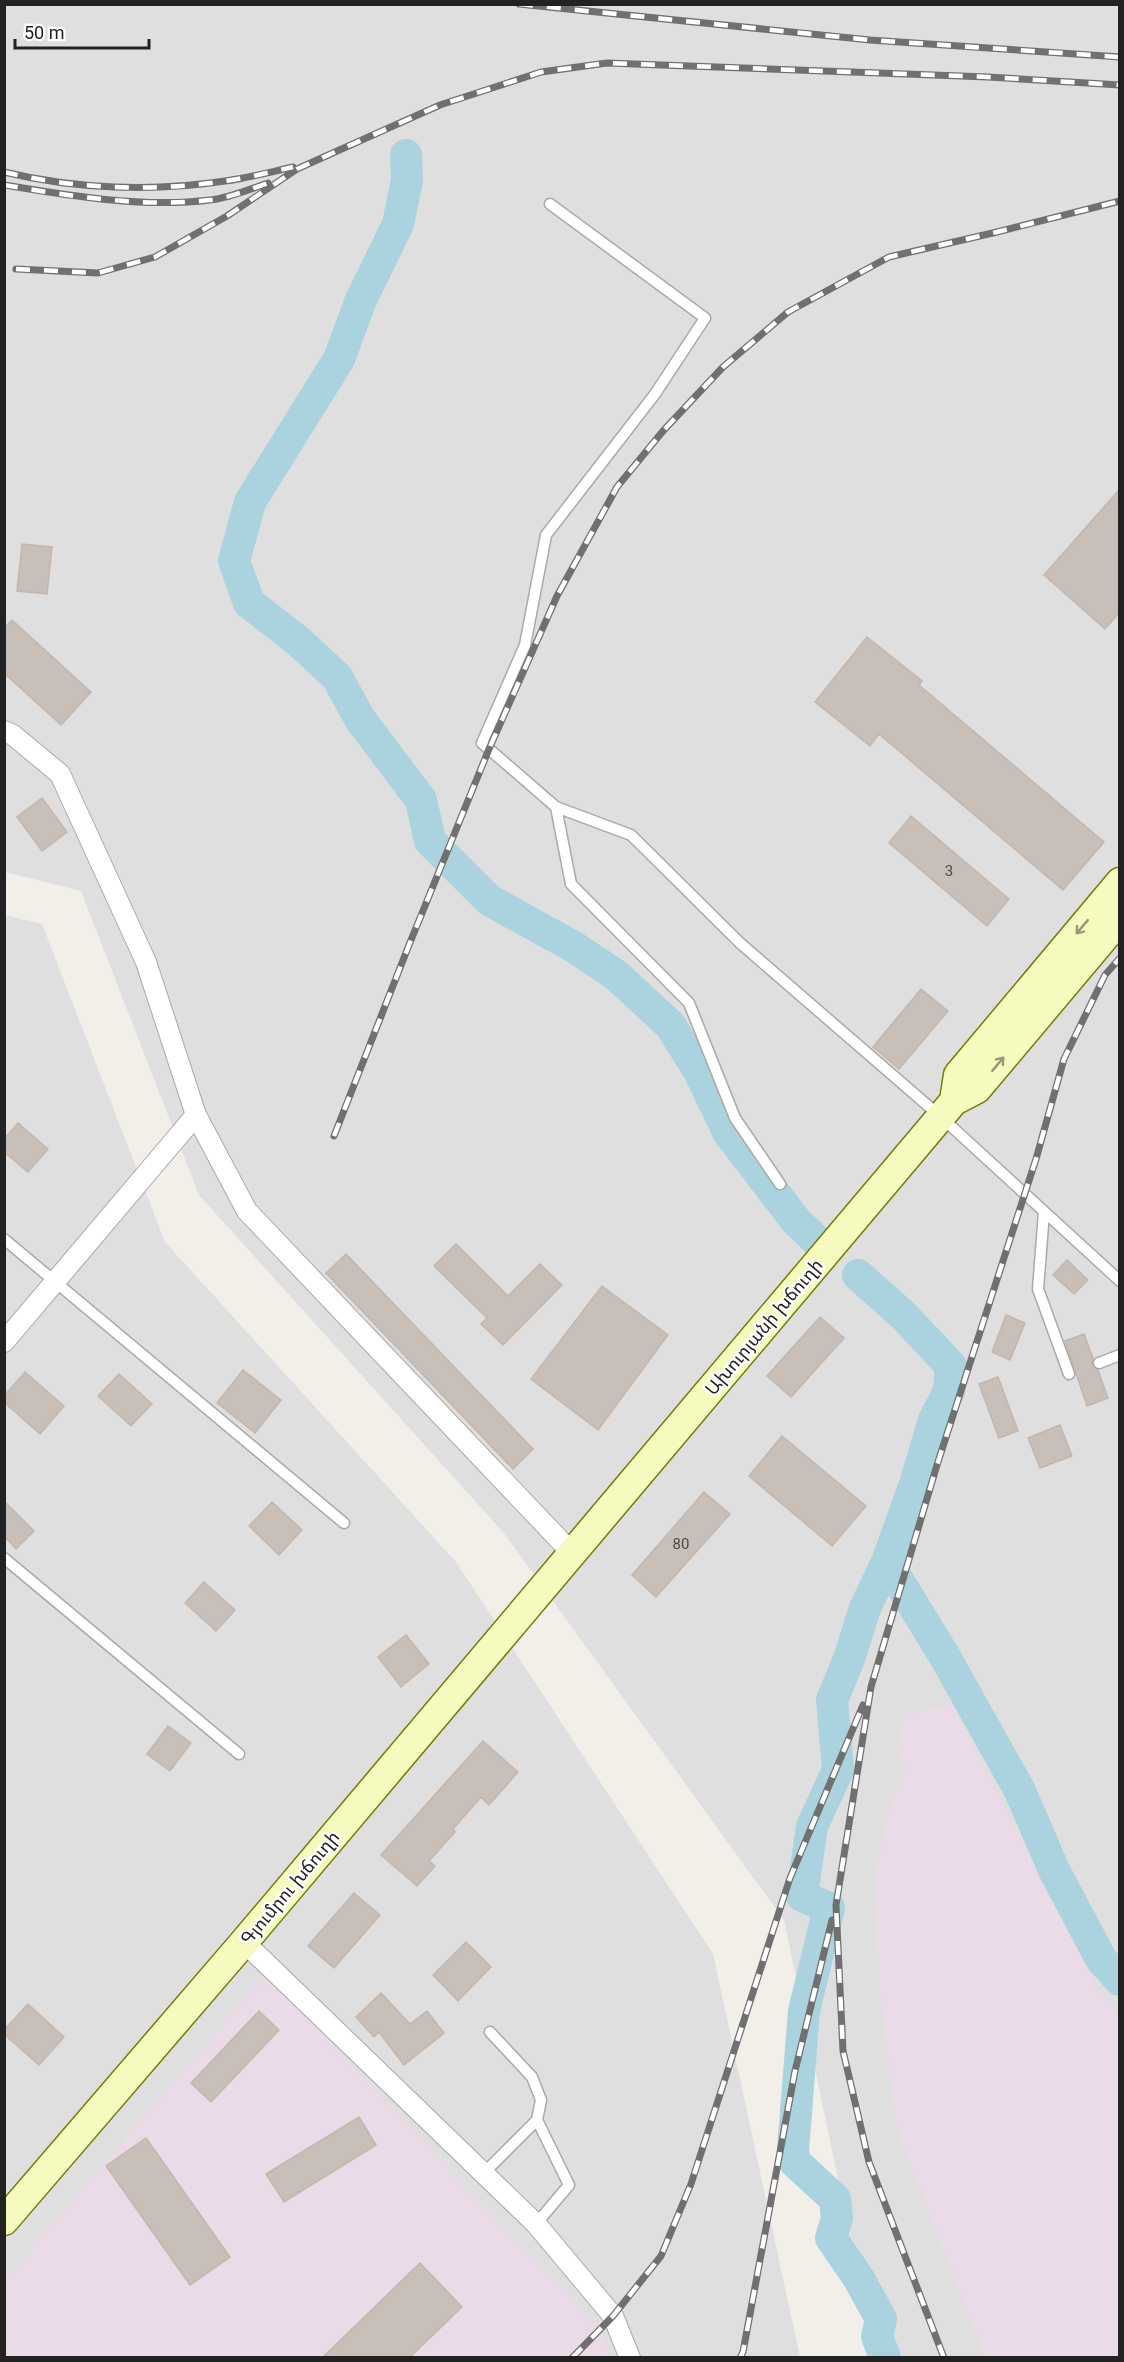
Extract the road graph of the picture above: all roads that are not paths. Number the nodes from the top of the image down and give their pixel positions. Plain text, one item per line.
1 (550, 204) dead end
2 (4, 731) edge
3 (556, 807) junction
4 (1119, 882) edge
5 (1119, 919) edge
6 (948, 1109) junction
7 (196, 1115) junction
8 (780, 1184) dead end
9 (1044, 1212) junction
10 (4, 1239) edge
11 (1119, 1281) edge
12 (56, 1282) junction
13 (4, 1342) edge
14 (1119, 1355) edge
15 (1099, 1363) dead end
16 (1069, 1374) dead end
17 (344, 1523) dead end
18 (573, 1554) junction
19 (4, 1558) edge
20 (239, 1754) dead end
21 (244, 1942) junction
22 (490, 2032) dead end
23 (537, 2120) junction
24 (484, 2173) junction
25 (4, 2221) edge
26 (536, 2224) junction
27 (630, 2358) edge

1 - 3 lane
2 - 7 street
3 - 6 lane
3 - 8 lane
4 -> 6 main road, Ախուրյանի խճուղի
6 -> 5 main road, Ախուրյանի խճուղի
6 - 9 lane
6 - 18 main road, Ախուրյանի խճուղի
7 - 12 street
7 - 18 street
9 - 11 lane
9 - 16 lane
10 - 12 lane
12 - 13 street
12 - 17 lane
14 - 15 lane
18 - 21 main road, Գյումրու խճուղի
19 - 20 lane
21 - 24 street
21 - 25 main road, Գյումրու խճուղի
22 - 23 lane
23 - 24 lane
23 - 26 lane
24 - 26 street
26 - 27 street

